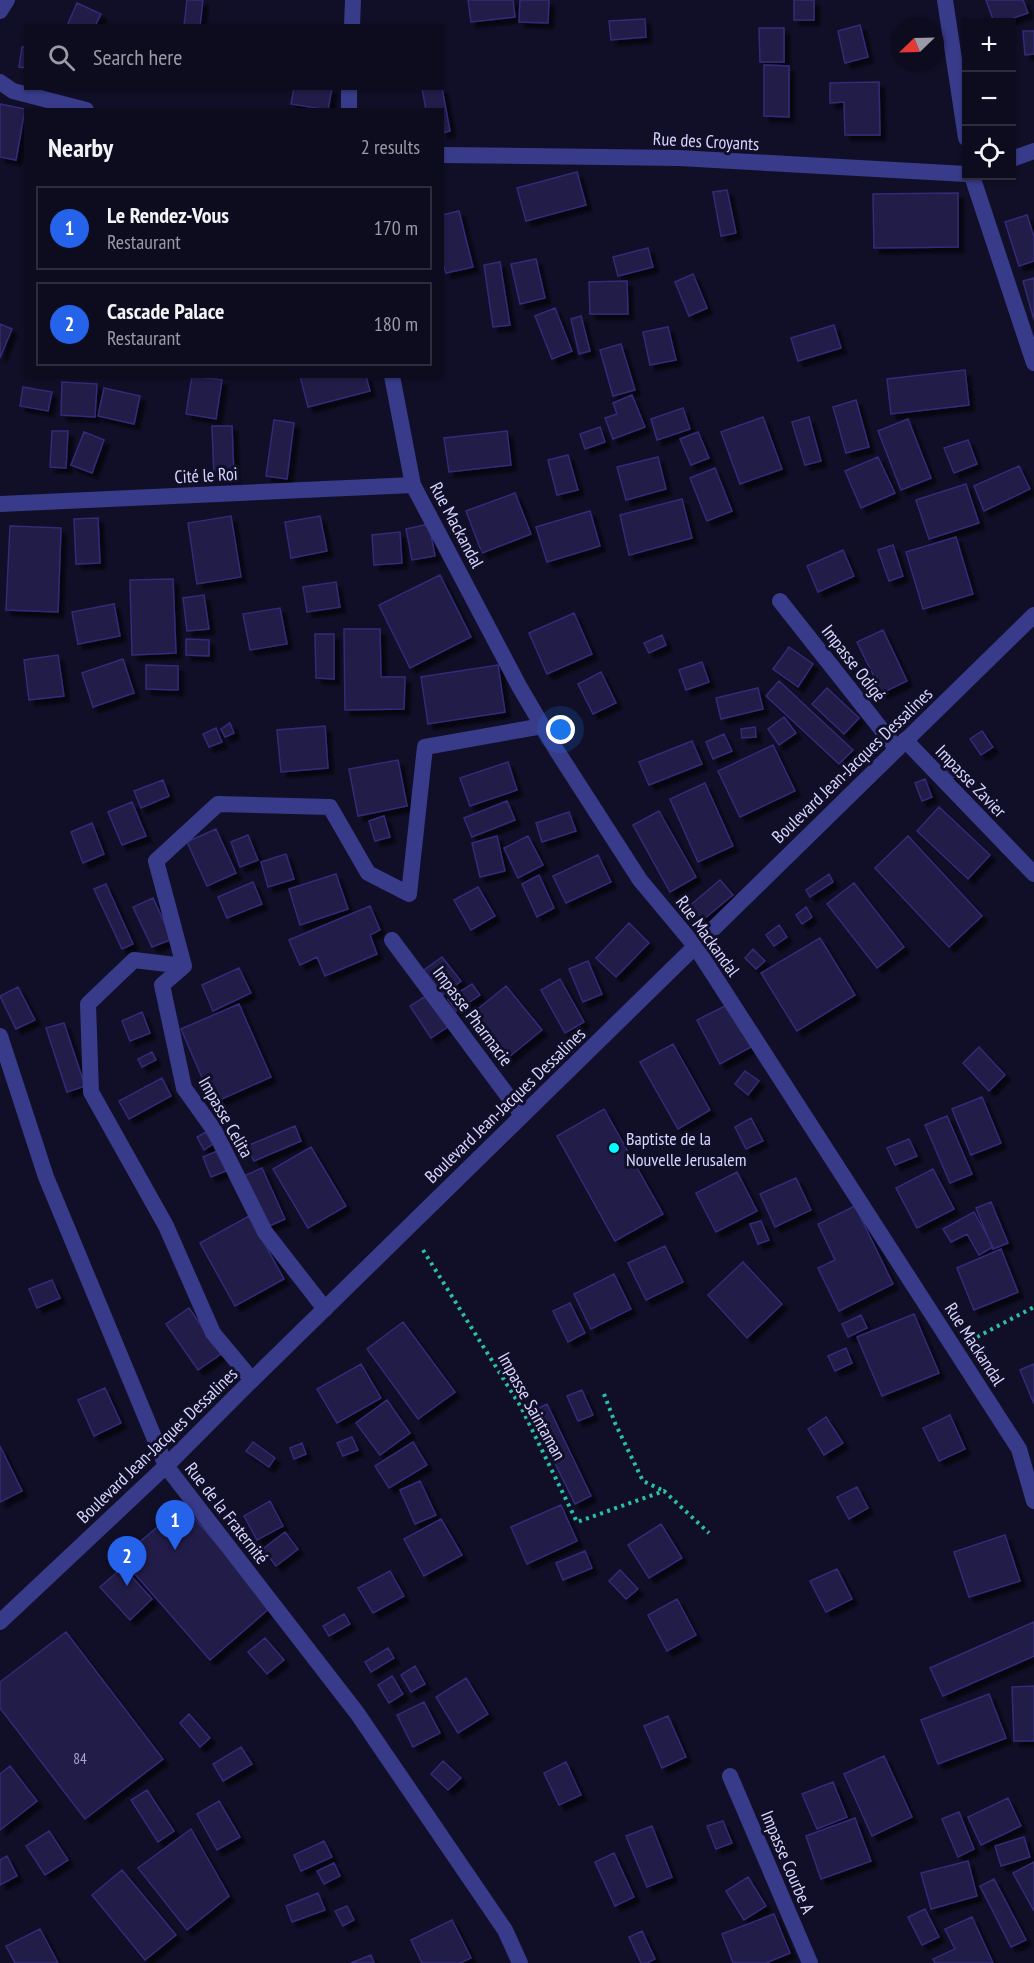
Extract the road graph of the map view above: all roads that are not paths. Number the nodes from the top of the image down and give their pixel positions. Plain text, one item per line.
1 (7, 0) edge
2 (353, 0) edge
3 (945, 0) edge
4 (0, 11) edge
5 (352, 24) edge
6 (0, 82) edge
7 (349, 90) edge
8 (78, 108) edge
9 (349, 108) edge
10 (964, 126) edge
11 (1034, 151) edge
12 (444, 155) edge
13 (1016, 157) edge
14 (962, 174) edge
15 (973, 180) edge
16 (1034, 363) edge
17 (392, 378) edge
18 (413, 484) junction
19 (0, 504) edge
20 (780, 601) dead end
21 (1034, 615) edge
22 (543, 726) junction
23 (901, 744) junction
24 (1034, 874) edge
25 (392, 940) dead end
26 (695, 946) junction
27 (184, 966) junction
28 (0, 1036) edge
29 (522, 1115) junction
30 (325, 1309) junction
31 (252, 1380) junction
32 (166, 1466) junction
33 (1034, 1501) edge
34 (0, 1622) edge
35 (730, 1776) dead end
36 (520, 1963) edge
37 (810, 1963) edge

1 - 4 street
2 - 5 street
3 - 10 street
6 - 8 street
7 - 9 street
11 - 13 street
12 - 14 street, Rue des Croyants
15 - 16 street
17 - 18 street, Rue Mackandal
18 - 19 street, Cité le Roi
18 - 22 street, Rue Mackandal
20 - 23 street, Impasse Odigé
21 - 23 street, Boulevard Jean-Jacques Dessalines
22 - 26 street, Rue Mackandal
22 - 27 street
23 - 24 street, Impasse Zavier
23 - 26 street, Boulevard Jean-Jacques Dessalines
25 - 29 street, Impasse Pharmacie
26 - 29 street, Boulevard Jean-Jacques Dessalines
26 - 33 street, Rue Mackandal
27 - 30 street, Impasse Celita
27 - 31 street
28 - 32 street, Rue de la Fraternité
29 - 30 street, Boulevard Jean-Jacques Dessalines
30 - 31 street, Boulevard Jean-Jacques Dessalines
31 - 32 street, Boulevard Jean-Jacques Dessalines
32 - 34 street, Boulevard Jean-Jacques Dessalines
32 - 36 street, Rue de la Fraternité
35 - 37 street, Impasse Courbe A

